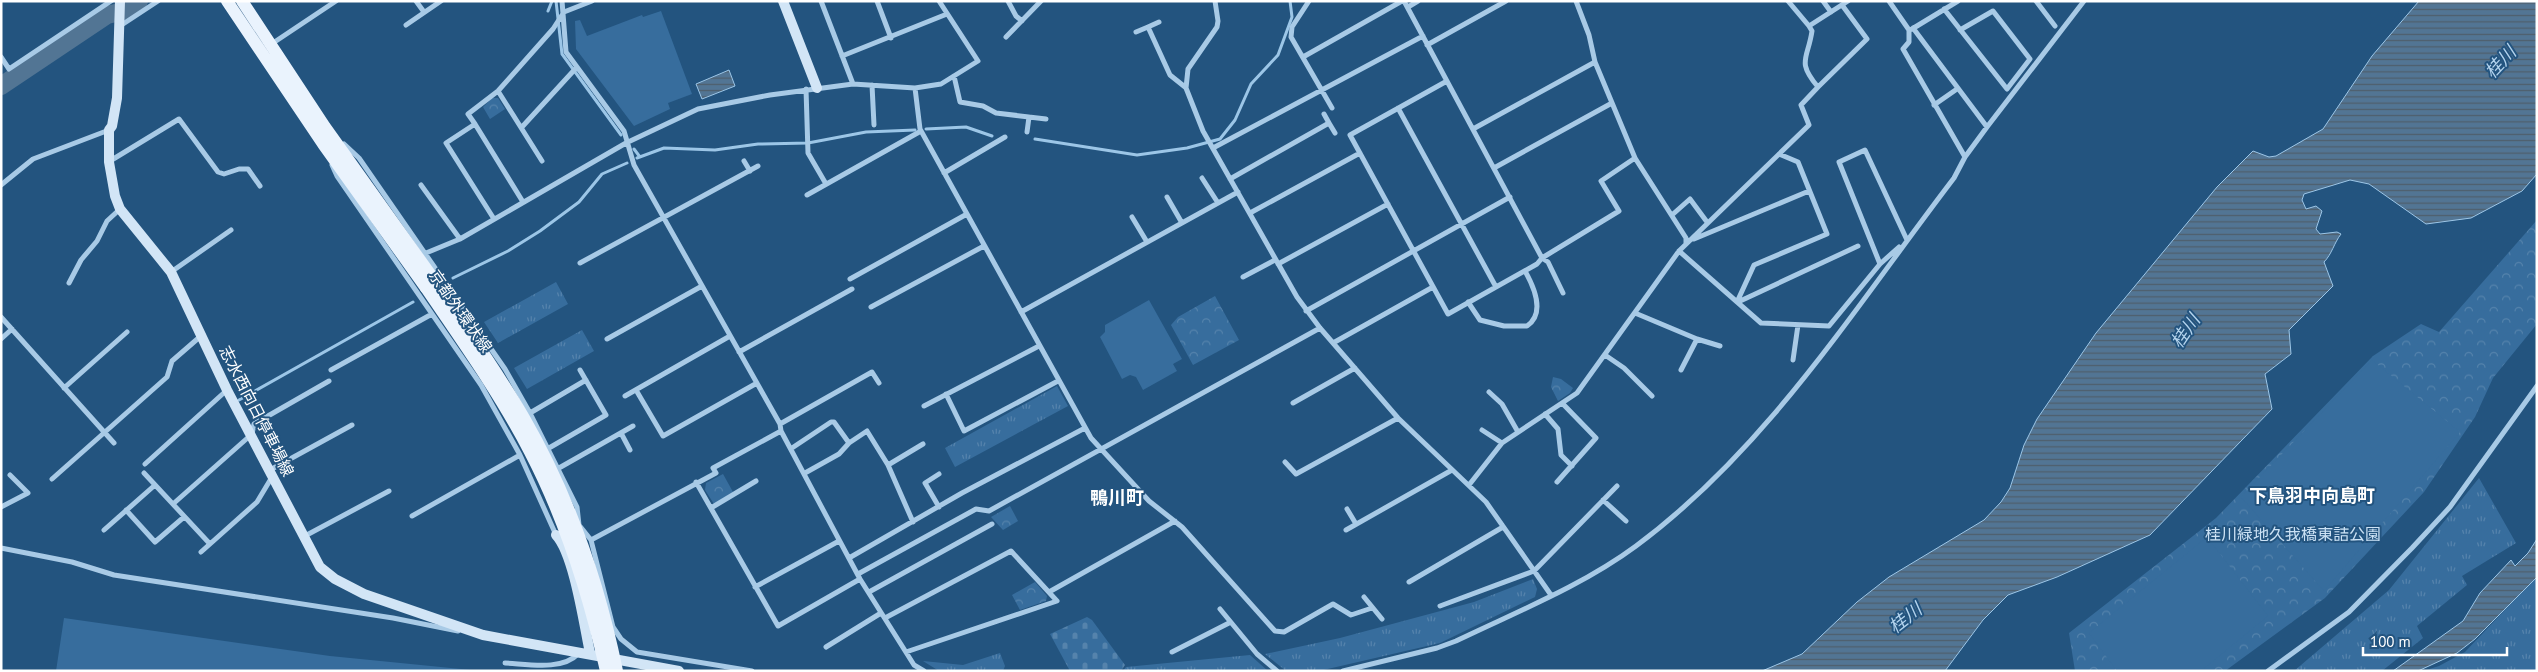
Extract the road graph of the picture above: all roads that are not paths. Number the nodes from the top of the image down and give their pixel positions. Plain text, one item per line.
1 (111, 1) edge
2 (158, 1) edge
3 (227, 1) edge
4 (242, 1) edge
5 (336, 1) edge
6 (416, 1) edge
7 (441, 1) edge
8 (562, 1) edge
9 (592, 1) edge
10 (783, 1) edge
11 (821, 1) edge
12 (877, 1) edge
13 (939, 1) edge
14 (1008, 1) edge
15 (1041, 1) edge
16 (1214, 1) edge
17 (1309, 1) edge
18 (1418, 1) edge
19 (1506, 1) edge
20 (1576, 1) edge
21 (1788, 1) edge
22 (1823, 1) edge
23 (1848, 1) edge
24 (1888, 1) edge
25 (1958, 1) edge
26 (2036, 1) edge
27 (2084, 1) edge
28 (1405, 3) edge
29 (1842, 5) junction
30 (1944, 9) junction
31 (424, 12) junction
32 (564, 12) junction
33 (1830, 12) junction
34 (120, 13) edge
35 (947, 14) junction
36 (1022, 22) junction
37 (1159, 22) dead end
38 (406, 25) dead end
39 (1809, 26) junction
40 (2055, 26) dead end
41 (1148, 27) junction
42 (1911, 29) junction
43 (1960, 30) junction
44 (1136, 32) dead end
45 (1423, 36) junction
46 (1006, 37) dead end
47 (891, 38) junction
48 (1427, 45) junction
49 (267, 48) junction
50 (842, 56) junction
51 (1, 57) edge
52 (1303, 57) junction
53 (2030, 59) junction
54 (1595, 62) junction
55 (2038, 64) junction
56 (574, 70) junction
57 (954, 76) junction
58 (1447, 81) junction
59 (853, 84) junction
60 (872, 85) junction
61 (1186, 87) junction
62 (1818, 87) junction
63 (915, 88) junction
64 (811, 89) junction
65 (1957, 89) junction
66 (1321, 90) junction
67 (498, 91) junction
68 (1612, 103) junction
69 (1934, 105) junction
70 (1332, 108) dead end
71 (1398, 108) junction
72 (1324, 114) dead end
73 (1029, 117) junction
74 (1046, 119) dead end
75 (1329, 123) junction
76 (475, 124) junction
77 (874, 125) dead end
78 (325, 127) junction
79 (522, 127) junction
80 (1987, 127) junction
81 (1473, 129) junction
82 (109, 130) junction
83 (921, 131) junction
84 (1027, 132) dead end
85 (1335, 132) dead end
86 (1005, 137) dead end
87 (626, 143) junction
88 (1210, 143) junction
89 (323, 144) junction
90 (1360, 153) junction
91 (1780, 154) junction
92 (1965, 157) junction
93 (1635, 158) junction
94 (542, 160) dead end
95 (744, 161) dead end
96 (109, 162) junction
97 (758, 166) dead end
98 (1494, 168) junction
99 (750, 171) junction
100 (944, 173) junction
101 (1202, 178) dead end
102 (1230, 179) junction
103 (826, 184) junction
104 (1, 185) edge
105 (421, 185) dead end
106 (260, 186) dead end
107 (1809, 190) junction
108 (1238, 192) junction
109 (807, 194) dead end
110 (1167, 197) dead end
111 (1510, 197) junction
112 (523, 202) junction
113 (1218, 203) junction
114 (1388, 204) junction
115 (120, 209) junction
116 (967, 214) junction
117 (1250, 214) junction
118 (1672, 215) junction
119 (663, 216) junction
120 (1132, 217) dead end
121 (494, 219) junction
122 (1707, 222) junction
123 (1182, 223) junction
124 (1461, 224) junction
125 (231, 230) dead end
126 (460, 239) junction
127 (1906, 240) junction
128 (1689, 241) junction
129 (1147, 242) junction
130 (984, 246) junction
131 (1858, 246) dead end
132 (1413, 251) junction
133 (1679, 251) junction
134 (426, 253) junction
135 (1542, 258) junction
136 (580, 262) dead end
137 (1277, 262) junction
138 (1880, 264) junction
139 (1525, 271) junction
140 (171, 272) junction
141 (1243, 277) dead end
142 (850, 279) dead end
143 (69, 283) dead end
144 (430, 284) junction
145 (702, 286) junction
146 (1433, 287) junction
147 (1496, 287) junction
148 (852, 289) dead end
149 (1563, 293) dead end
150 (1468, 302) junction
151 (1737, 302) junction
152 (871, 307) dead end
153 (1306, 311) junction
154 (1020, 312) junction
155 (1635, 313) junction
156 (432, 314) junction
157 (1, 317) edge
158 (1798, 325) junction
159 (1320, 328) junction
160 (12, 329) junction
161 (127, 332) dead end
162 (203, 335) junction
163 (730, 336) junction
164 (1, 339) edge
165 (607, 339) dead end
166 (1697, 339) junction
167 (1333, 343) junction
168 (1039, 346) junction
169 (1720, 346) dead end
170 (739, 352) junction
171 (1605, 355) junction
172 (1794, 360) dead end
173 (1355, 368) junction
174 (331, 370) dead end
175 (580, 370) dead end
176 (1682, 370) dead end
177 (329, 380) dead end
178 (586, 380) junction
179 (1058, 381) junction
180 (757, 383) junction
181 (879, 383) dead end
182 (2537, 386) edge
183 (64, 388) junction
184 (227, 390) junction
185 (636, 390) junction
186 (1489, 392) dead end
187 (946, 394) junction
188 (625, 396) dead end
189 (1652, 396) dead end
190 (1292, 403) dead end
191 (1562, 403) junction
192 (924, 406) dead end
193 (530, 413) junction
194 (1545, 414) junction
195 (1398, 418) junction
196 (780, 424) junction
197 (352, 425) dead end
198 (633, 426) dead end
199 (1085, 428) junction
200 (1482, 430) dead end
201 (781, 431) junction
202 (104, 432) junction
203 (1518, 432) junction
204 (621, 433) junction
205 (252, 434) junction
206 (114, 443) dead end
207 (849, 443) junction
208 (1502, 443) junction
209 (923, 444) dead end
210 (549, 448) junction
211 (792, 448) junction
212 (1101, 448) junction
213 (630, 450) dead end
214 (520, 455) junction
215 (1285, 462) dead end
216 (145, 464) dead end
217 (888, 465) junction
218 (1572, 466) junction
219 (559, 468) junction
220 (1452, 470) junction
221 (144, 473) dead end
222 (271, 473) junction
223 (805, 473) junction
224 (939, 474) dead end
225 (10, 475) dead end
226 (52, 479) dead end
227 (756, 481) dead end
228 (696, 482) junction
229 (1557, 482) dead end
230 (155, 485) junction
231 (1469, 485) junction
232 (1617, 486) dead end
233 (389, 491) dead end
234 (1602, 500) junction
235 (173, 504) junction
236 (1, 507) edge
237 (939, 507) junction
238 (711, 508) junction
239 (1347, 509) dead end
240 (126, 510) junction
241 (412, 516) dead end
242 (184, 517) junction
243 (1175, 521) junction
244 (1626, 521) dead end
245 (913, 522) junction
246 (992, 524) dead end
247 (1356, 524) junction
248 (579, 525) junction
249 (1503, 527) junction
250 (104, 530) dead end
251 (1346, 530) dead end
252 (556, 535) junction
253 (303, 537) junction
254 (591, 540) junction
255 (839, 541) junction
256 (210, 544) junction
257 (1, 548) edge
258 (201, 552) dead end
259 (849, 558) junction
260 (1534, 571) junction
261 (859, 577) junction
262 (1409, 582) dead end
263 (755, 587) junction
264 (869, 592) junction
265 (1050, 592) junction
266 (1551, 595) junction
267 (1364, 597) dead end
268 (1440, 606) dead end
269 (1372, 608) junction
270 (1220, 609) dead end
271 (881, 613) junction
272 (582, 616) junction
273 (885, 618) junction
274 (1382, 619) dead end
275 (1229, 622) junction
276 (483, 636) junction
277 (826, 647) dead end
278 (585, 652) junction
279 (906, 652) junction
280 (1172, 652) dead end
281 (504, 663) dead end
282 (610, 666) edge
283 (654, 668) edge
284 (914, 668) edge
285 (611, 671) edge
286 (679, 671) edge
287 (752, 671) edge
288 (924, 671) edge
289 (1277, 671) edge
290 (1343, 671) edge
291 (2268, 671) edge

1 - 51 street
2 - 34 street
3 - 49 main road, 京都外環状線
4 - 49 main road, 京都外環状線
5 - 49 street
6 - 31 street
7 - 31 street
8 - 32 street
9 - 32 street
10 - 64 main road
11 - 50 street
12 - 47 street
13 - 35 street
14 - 36 street
15 - 36 street
16 - 61 street
17 - 52 street
18 - 28 street
19 - 48 street
20 - 54 street
21 - 39 street
22 - 33 street
23 - 29 street
24 - 42 street
25 - 30 street
26 - 40 street
27 - 55 street
28 - 45 street
28 - 52 street
29 - 33 street
29 - 62 street
30 - 42 street
30 - 43 street
31 - 38 street
32 - 56 street
32 - 67 street
33 - 39 street
34 - 82 main road, 志水西向日停車場線
35 - 47 street
35 - 57 street
36 - 46 street
37 - 41 street
39 - 62 street
41 - 44 street
41 - 61 street
42 - 65 street
42 - 69 street
43 - 53 street
43 - 53 street
45 - 48 street
45 - 66 street
47 - 50 street
48 - 58 street
49 - 78 main road, 京都外環状線
49 - 89 main road, 京都外環状線
50 - 59 street
52 - 66 street
53 - 55 street
54 - 68 street
54 - 81 street
55 - 80 street
56 - 79 street
56 - 87 street
57 - 63 street
57 - 73 street
58 - 71 street
58 - 81 street
59 - 60 street
59 - 64 street
60 - 63 street
60 - 77 street
61 - 88 street
62 - 91 street
63 - 83 street
64 - 87 street
64 - 103 street
65 - 69 street
65 - 80 street
66 - 70 street
66 - 88 street
67 - 76 street
67 - 79 street
68 - 93 street
68 - 98 street
69 - 92 street
71 - 90 street
71 - 124 street
72 - 75 street
73 - 74 street
73 - 84 street
75 - 85 street
75 - 102 street
76 - 112 street
76 - 121 street
78 - 134 street
78 - 144 main road, 京都外環状線
79 - 94 street
80 - 92 street
81 - 98 street
82 - 96 main road, 志水西向日停車場線
82 - 104 street
83 - 100 street
83 - 103 street
86 - 100 street
87 - 112 street
87 - 119 street
88 - 102 street
89 - 144 main road, 京都外環状線
89 - 156 street
90 - 114 street
90 - 117 street
91 - 107 street
91 - 122 street
92 - 127 street
93 - 118 street
93 - 135 street
95 - 99 street
96 - 106 street
96 - 115 main road, 志水西向日停車場線
97 - 99 street
98 - 111 street
99 - 119 street
100 - 116 street
101 - 113 street
102 - 108 street
103 - 109 street
105 - 126 street
107 - 128 street
107 - 151 street
108 - 113 street
108 - 117 street
110 - 123 street
111 - 124 street
111 - 135 street
112 - 121 street
113 - 123 street
114 - 132 street
114 - 137 street
115 - 140 main road, 志水西向日停車場線
115 - 143 street
116 - 130 street
116 - 142 street
117 - 137 street
118 - 122 street
118 - 128 street
119 - 136 street
119 - 145 street
120 - 129 street
121 - 126 street
122 - 128 street
123 - 129 street
124 - 132 street
124 - 147 street
125 - 140 street
126 - 134 street
127 - 138 street
127 - 138 street
127 - 266 street
128 - 133 street
129 - 154 street
130 - 152 street
130 - 154 street
131 - 151 street
132 - 146 street
132 - 153 street
133 - 151 street
133 - 155 street
134 - 193 street
135 - 139 street
135 - 149 street
137 - 141 street
137 - 153 street
138 - 158 street
139 - 147 street
139 - 150 street
140 - 162 main road, 志水西向日停車場線
144 - 282 main road, 京都外環状線, bridge
145 - 163 street
145 - 165 street
146 - 150 street
146 - 167 street
147 - 150 street
148 - 170 street
151 - 158 street
153 - 159 street
154 - 168 street
155 - 166 street
155 - 171 street
156 - 174 street
156 - 214 street
157 - 160 street
158 - 172 street
159 - 167 street
159 - 212 street
160 - 164 street
160 - 183 street
161 - 183 street
162 - 184 main road, 志水西向日停車場線
162 - 202 street
163 - 170 street
163 - 185 street
166 - 169 street
166 - 176 street
167 - 173 street
168 - 179 street
168 - 187 street
170 - 180 street
171 - 189 street
171 - 191 street
173 - 190 street
173 - 195 street
175 - 178 street
177 - 205 street
178 - 193 street
178 - 210 street
179 - 187 street
179 - 199 street
180 - 185 street
180 - 196 street
181 - 196 street
182 - 291 street
183 - 202 street
184 - 205 main road, 志水西向日停車場線
184 - 216 street
185 - 188 street
186 - 203 street
187 - 192 street
191 - 194 street
191 - 218 street
193 - 210 street
194 - 203 street
194 - 218 street
195 - 215 street
195 - 220 street
196 - 201 street
197 - 222 street
198 - 204 street
199 - 212 street
199 - 237 street
200 - 208 street
201 - 211 street
201 - 228 street
202 - 206 street
202 - 226 street
203 - 208 street
204 - 213 street
204 - 219 street
205 - 222 main road, 志水西向日停車場線
205 - 235 street
207 - 211 street
207 - 217 street
207 - 223 street
208 - 231 street
209 - 217 street
210 - 219 street
211 - 223 street
212 - 243 street
212 - 261 street
214 - 241 street
214 - 252 street
217 - 245 street
218 - 229 street
219 - 248 street
220 - 231 street
220 - 247 street
221 - 230 street
222 - 253 main road, 志水西向日停車場線
222 - 256 street
223 - 255 street
224 - 237 street
225 - 236 street
227 - 238 street
228 - 238 street
228 - 254 street
230 - 235 street
230 - 240 street
231 - 249 street
232 - 234 street
233 - 253 street
234 - 244 street
234 - 260 street
235 - 242 street
237 - 245 street
238 - 263 street
239 - 247 street
240 - 242 street
240 - 250 street
242 - 256 street
243 - 265 street
243 - 269 street
245 - 259 street
246 - 264 street
247 - 251 street
248 - 252 street
248 - 254 street
248 - 272 main road
249 - 260 street
249 - 262 street
252 - 272 main road
253 - 276 main road, 志水西向日停車場線
254 - 287 street
255 - 259 street
255 - 263 street
256 - 258 street
257 - 276 street
259 - 261 street
260 - 266 street
260 - 268 street
261 - 263 street
261 - 264 street
264 - 271 street
265 - 273 street
265 - 279 street
266 - 290 street
267 - 269 street
269 - 274 street
270 - 275 street
271 - 273 street
271 - 277 street
272 - 278 main road
273 - 279 street
275 - 280 street
275 - 289 street
276 - 278 main road, 志水西向日停車場線
278 - 281 street
278 - 282 main road, 志水西向日停車場線
279 - 284 street
282 - 283 main road, 志水西向日停車場線
282 - 285 street
283 - 286 main road, 志水西向日停車場線
284 - 288 street

